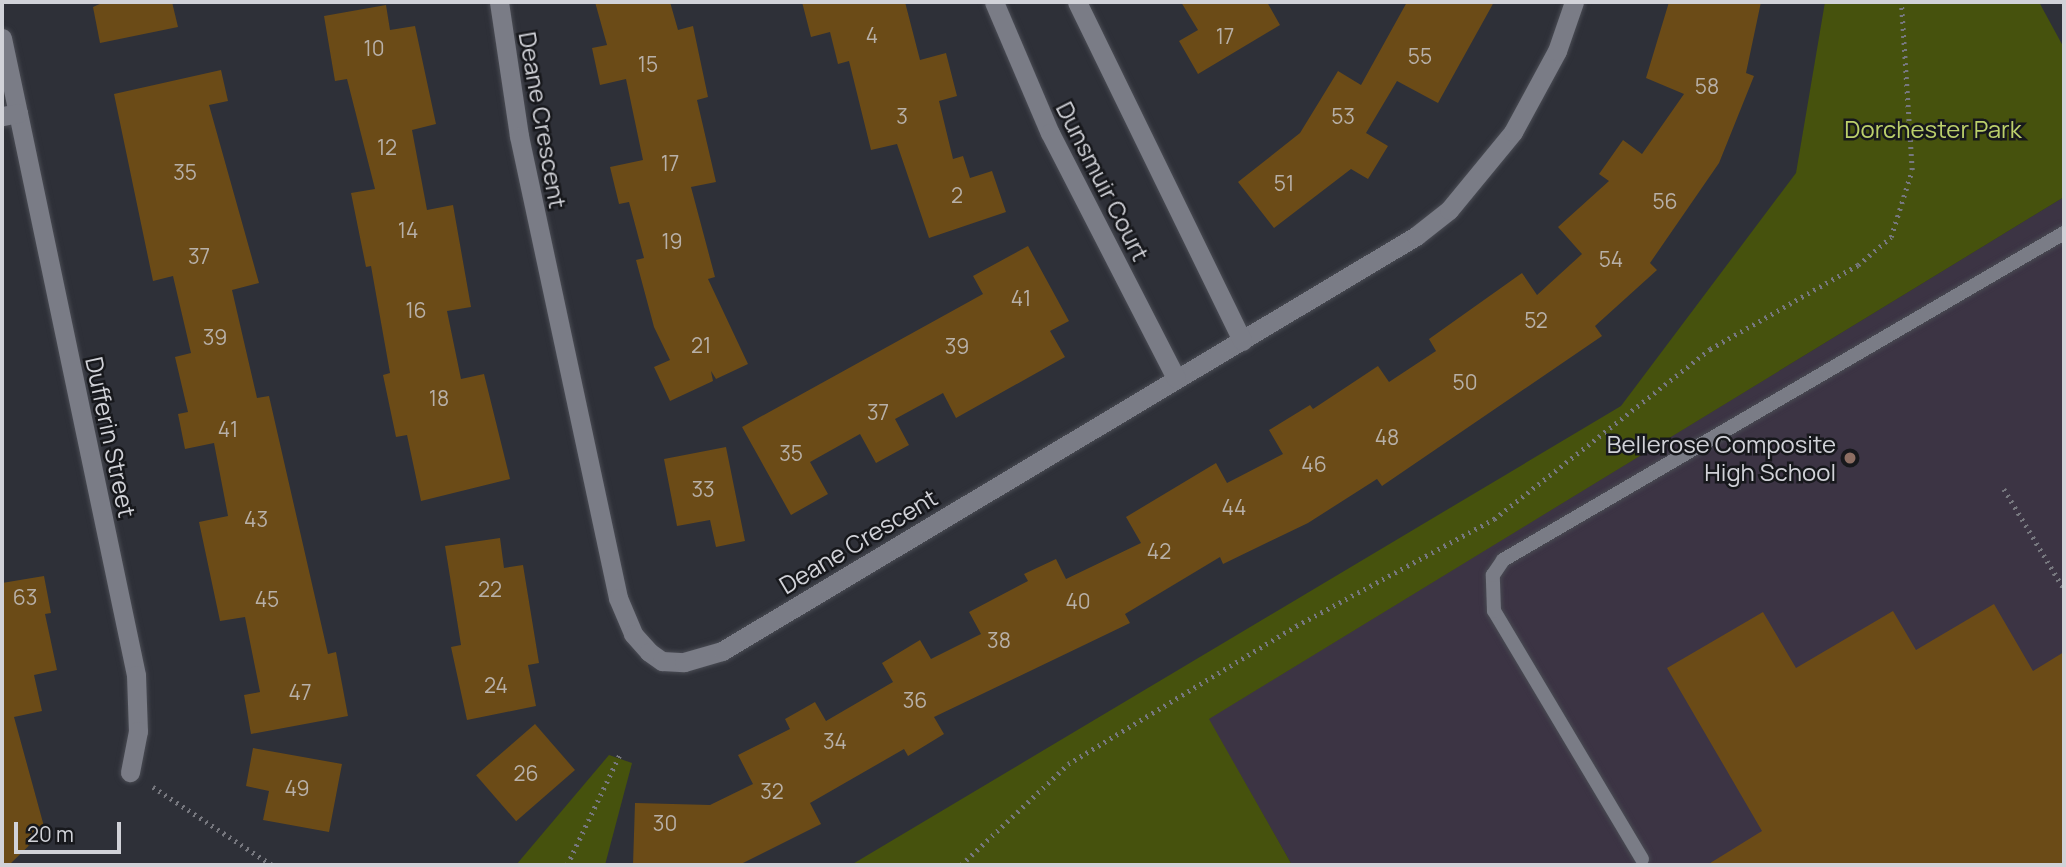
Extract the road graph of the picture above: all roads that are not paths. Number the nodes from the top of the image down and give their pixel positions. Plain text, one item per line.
1 (499, 2) edge
2 (994, 2) edge
3 (1077, 2) edge
4 (1574, 2) edge
5 (2, 38) edge
6 (10, 115) edge
7 (2064, 233) edge
8 (1242, 341) junction
9 (1176, 378) junction
10 (130, 772) road end
11 (1642, 859) dead end

1 - 9 street, Deane Crescent
2 - 9 street, Dunsmuir Court
3 - 8 street
4 - 8 street, Deane Crescent
5 - 6 street, Dufferin Street
6 - 10 street, Dufferin Street
7 - 11 lane
8 - 9 street, Deane Crescent

